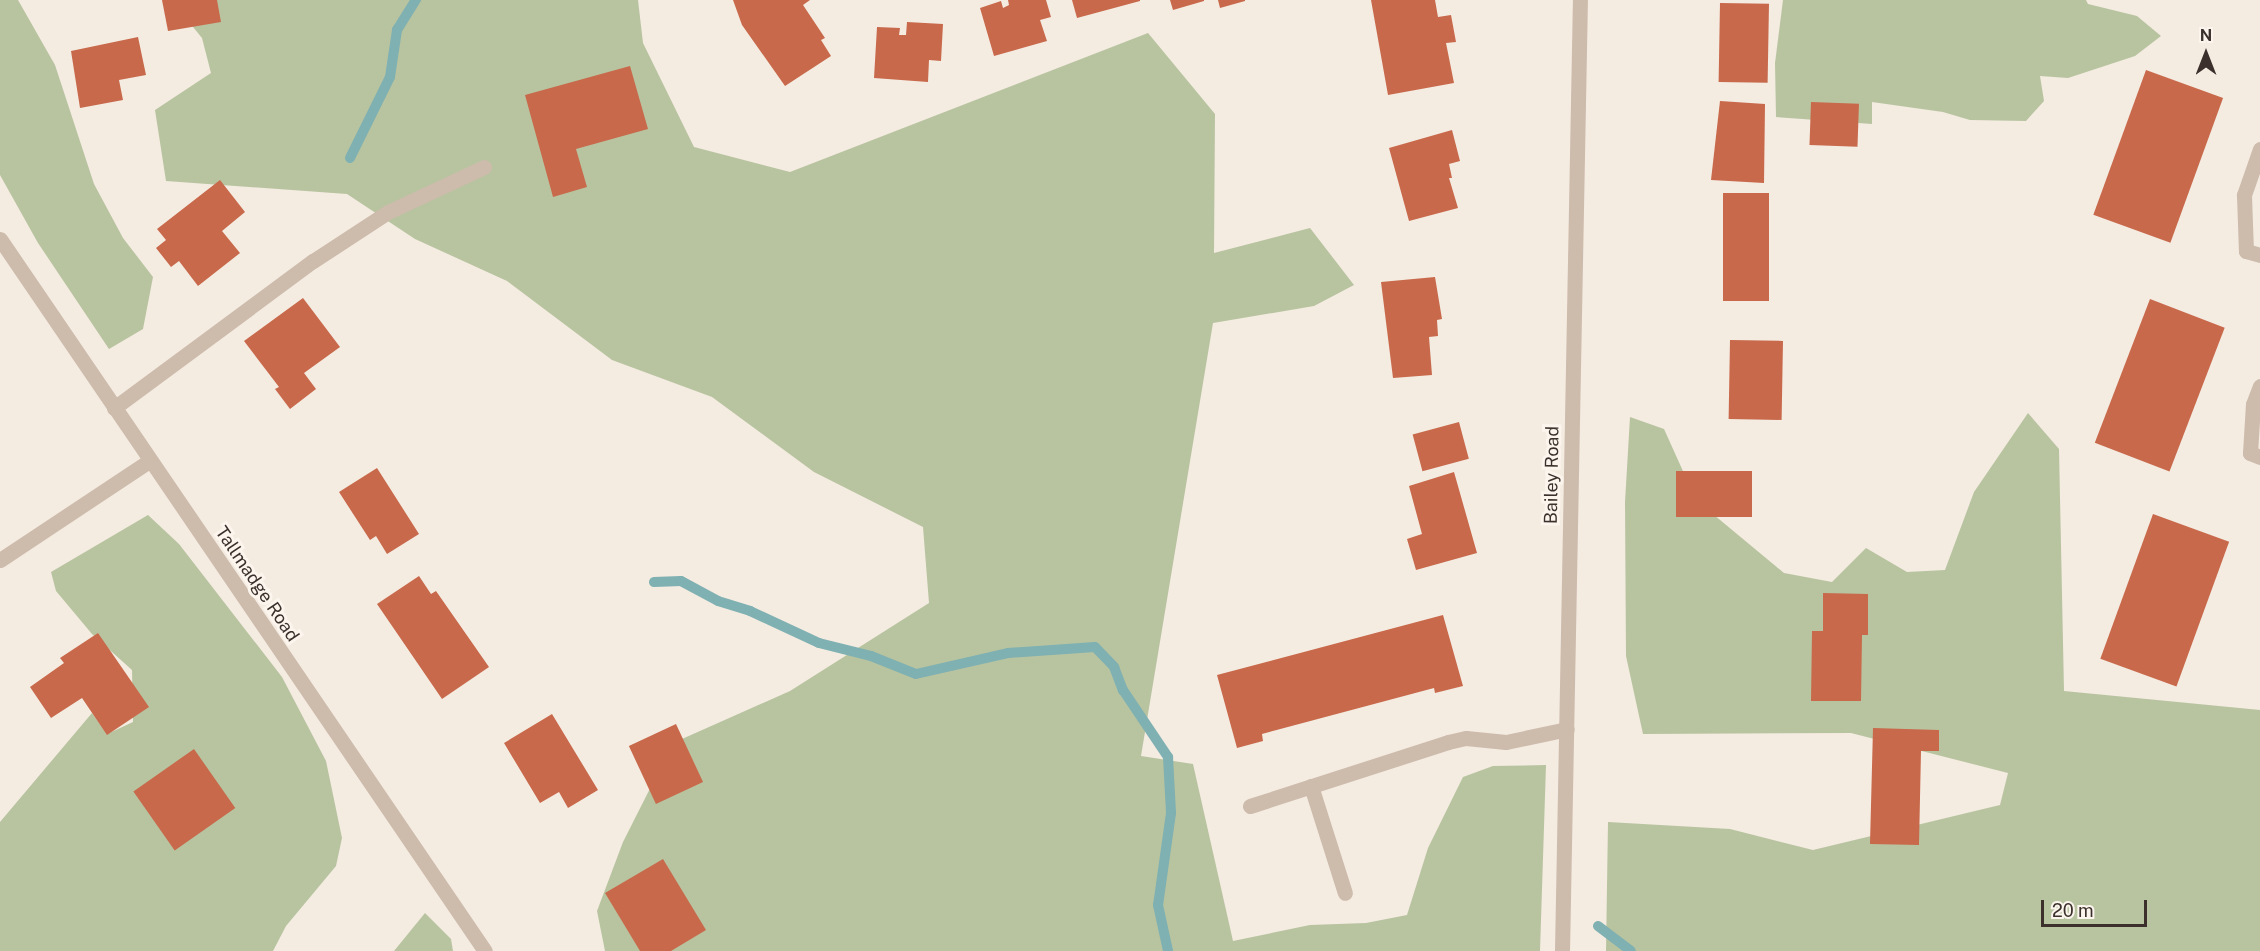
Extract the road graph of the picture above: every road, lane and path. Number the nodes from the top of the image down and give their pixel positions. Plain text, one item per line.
1 (1580, 0) edge
2 (2260, 149) edge
3 (484, 167) dead end
4 (0, 239) edge
5 (2260, 255) edge
6 (2260, 386) edge
7 (114, 408) junction
8 (2260, 457) edge
9 (149, 461) junction
10 (0, 560) edge
11 (1567, 729) junction
12 (1311, 786) junction
13 (1250, 806) dead end
14 (1345, 893) dead end
15 (485, 951) edge
16 (1562, 951) edge

1 - 11 street, Bailey Road
2 - 5 street
3 - 7 street
4 - 7 street, Tallmadge Road
6 - 8 street
7 - 9 street, Tallmadge Road
9 - 10 street
9 - 15 street, Tallmadge Road
11 - 12 street
11 - 16 street, Bailey Road
12 - 13 street
12 - 14 street

